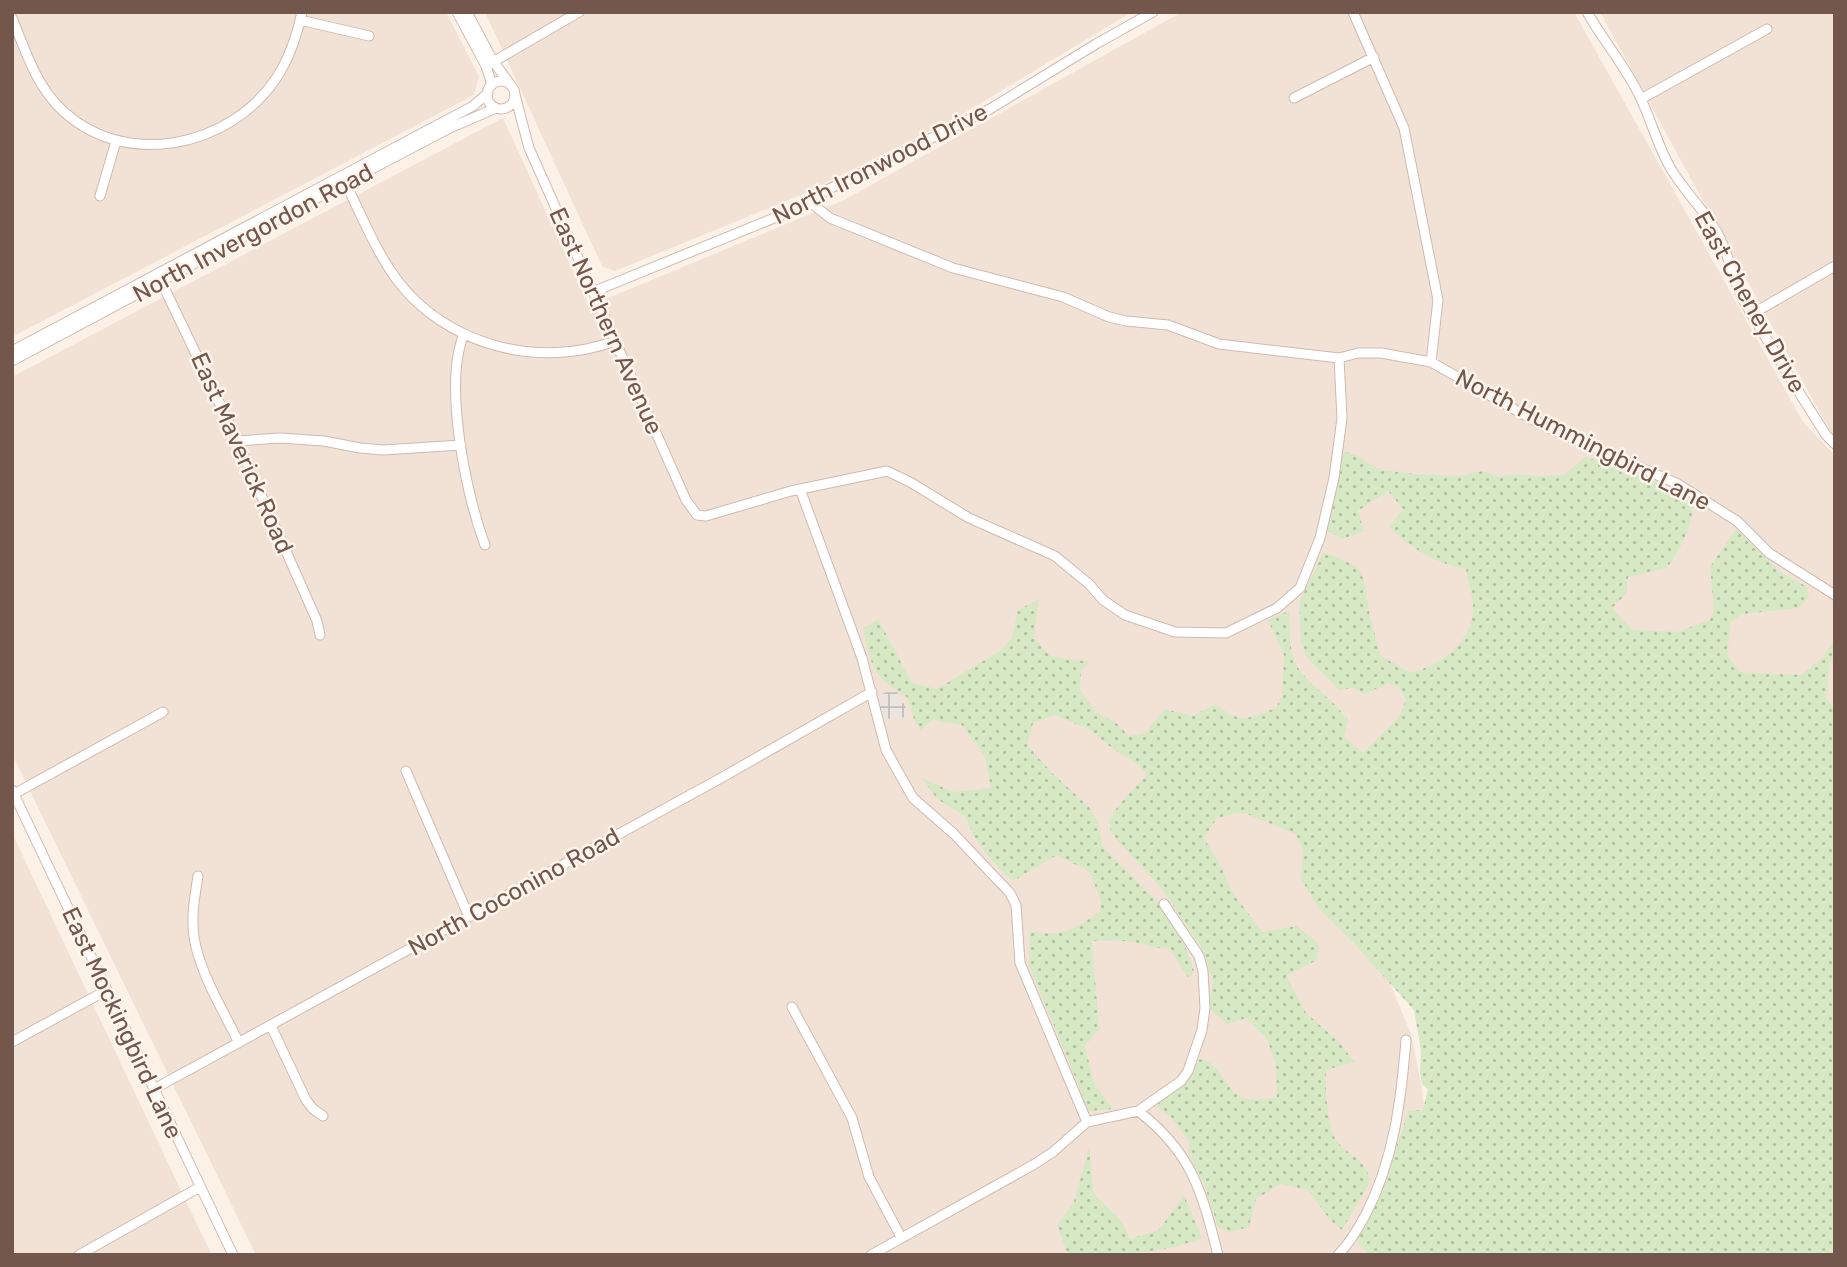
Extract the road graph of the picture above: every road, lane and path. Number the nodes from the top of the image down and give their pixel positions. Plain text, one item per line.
1 (457, 12) edge
2 (467, 12) edge
3 (579, 12) edge
4 (1153, 12) edge
5 (1353, 12) edge
6 (1587, 12) edge
7 (301, 16) edge
8 (12, 18) edge
9 (1767, 29) dead end
10 (369, 36) dead end
11 (1374, 57) junction
12 (489, 63) junction
13 (490, 89) junction
14 (513, 90) junction
15 (1294, 98) dead end
16 (1641, 99) junction
17 (500, 108) junction
18 (524, 128) junction
19 (116, 141) junction
20 (343, 179) junction
21 (100, 196) dead end
22 (811, 203) junction
23 (1835, 266) edge
24 (160, 278) junction
25 (595, 291) junction
26 (1752, 314) junction
27 (464, 334) junction
28 (615, 341) junction
29 (12, 351) edge
30 (1339, 358) junction
31 (12, 361) edge
32 (1431, 362) junction
33 (237, 441) junction
34 (1835, 444) edge
35 (460, 445) junction
36 (800, 489) junction
37 (485, 545) dead end
38 (1835, 595) edge
39 (320, 635) dead end
40 (872, 692) junction
41 (163, 712) dead end
42 (406, 771) dead end
43 (13, 792) edge
44 (198, 876) dead end
45 (1164, 904) dead end
46 (469, 917) junction
47 (107, 990) junction
48 (792, 1007) dead end
49 (271, 1026) junction
50 (1406, 1040) dead end
51 (12, 1042) edge
52 (239, 1043) junction
53 (154, 1089) junction
54 (1138, 1111) junction
55 (323, 1116) dead end
56 (1087, 1122) junction
57 (200, 1187) junction
58 (901, 1237) junction
59 (86, 1253) edge
60 (233, 1255) edge
61 (871, 1255) edge
62 (1219, 1255) edge
63 (1338, 1255) edge

1 - 12 street
2 - 12 street
3 - 12 street
4 - 22 street, North Ironwood Drive
5 - 11 street
6 - 16 street, East Cheney Drive
7 - 10 street
7 - 19 street
8 - 19 street
9 - 16 street
11 - 15 street
11 - 32 street
12 - 13 street
12 - 14 street
13 - 14 street
13 - 17 street
13 - 20 street, North Invergordon Road
14 - 17 street
14 - 18 street, East Northern Avenue
16 - 26 street, East Cheney Drive
17 - 18 street, East Northern Avenue
17 - 20 street, North Invergordon Road
18 - 25 street, East Northern Avenue
19 - 21 street
20 - 24 street, North Invergordon Road
20 - 27 street
22 - 25 street, North Ironwood Drive
22 - 30 street
23 - 26 street
24 - 29 street, North Invergordon Road
24 - 31 street, North Invergordon Road
24 - 33 street, East Maverick Road
25 - 28 street, East Northern Avenue
26 - 34 street, East Cheney Drive
27 - 28 street
27 - 35 street
28 - 36 street, East Northern Avenue
30 - 32 street, North Hummingbird Lane
30 - 36 street
32 - 38 street, North Hummingbird Lane
33 - 35 street
33 - 39 street, East Maverick Road
35 - 37 street
36 - 40 street
40 - 46 street, North Coconino Road
40 - 56 street
41 - 43 street
42 - 46 street
43 - 47 street, East Mockingbird Lane
44 - 52 street
45 - 54 street
46 - 49 street, North Coconino Road
47 - 51 street
47 - 53 street, East Mockingbird Lane
48 - 58 street
49 - 52 street, North Coconino Road
49 - 55 street
50 - 63 street
52 - 53 street, North Coconino Road
53 - 57 street, East Mockingbird Lane
54 - 56 street
54 - 62 street
56 - 58 street
57 - 59 street
57 - 60 street, East Mockingbird Lane
58 - 61 street

